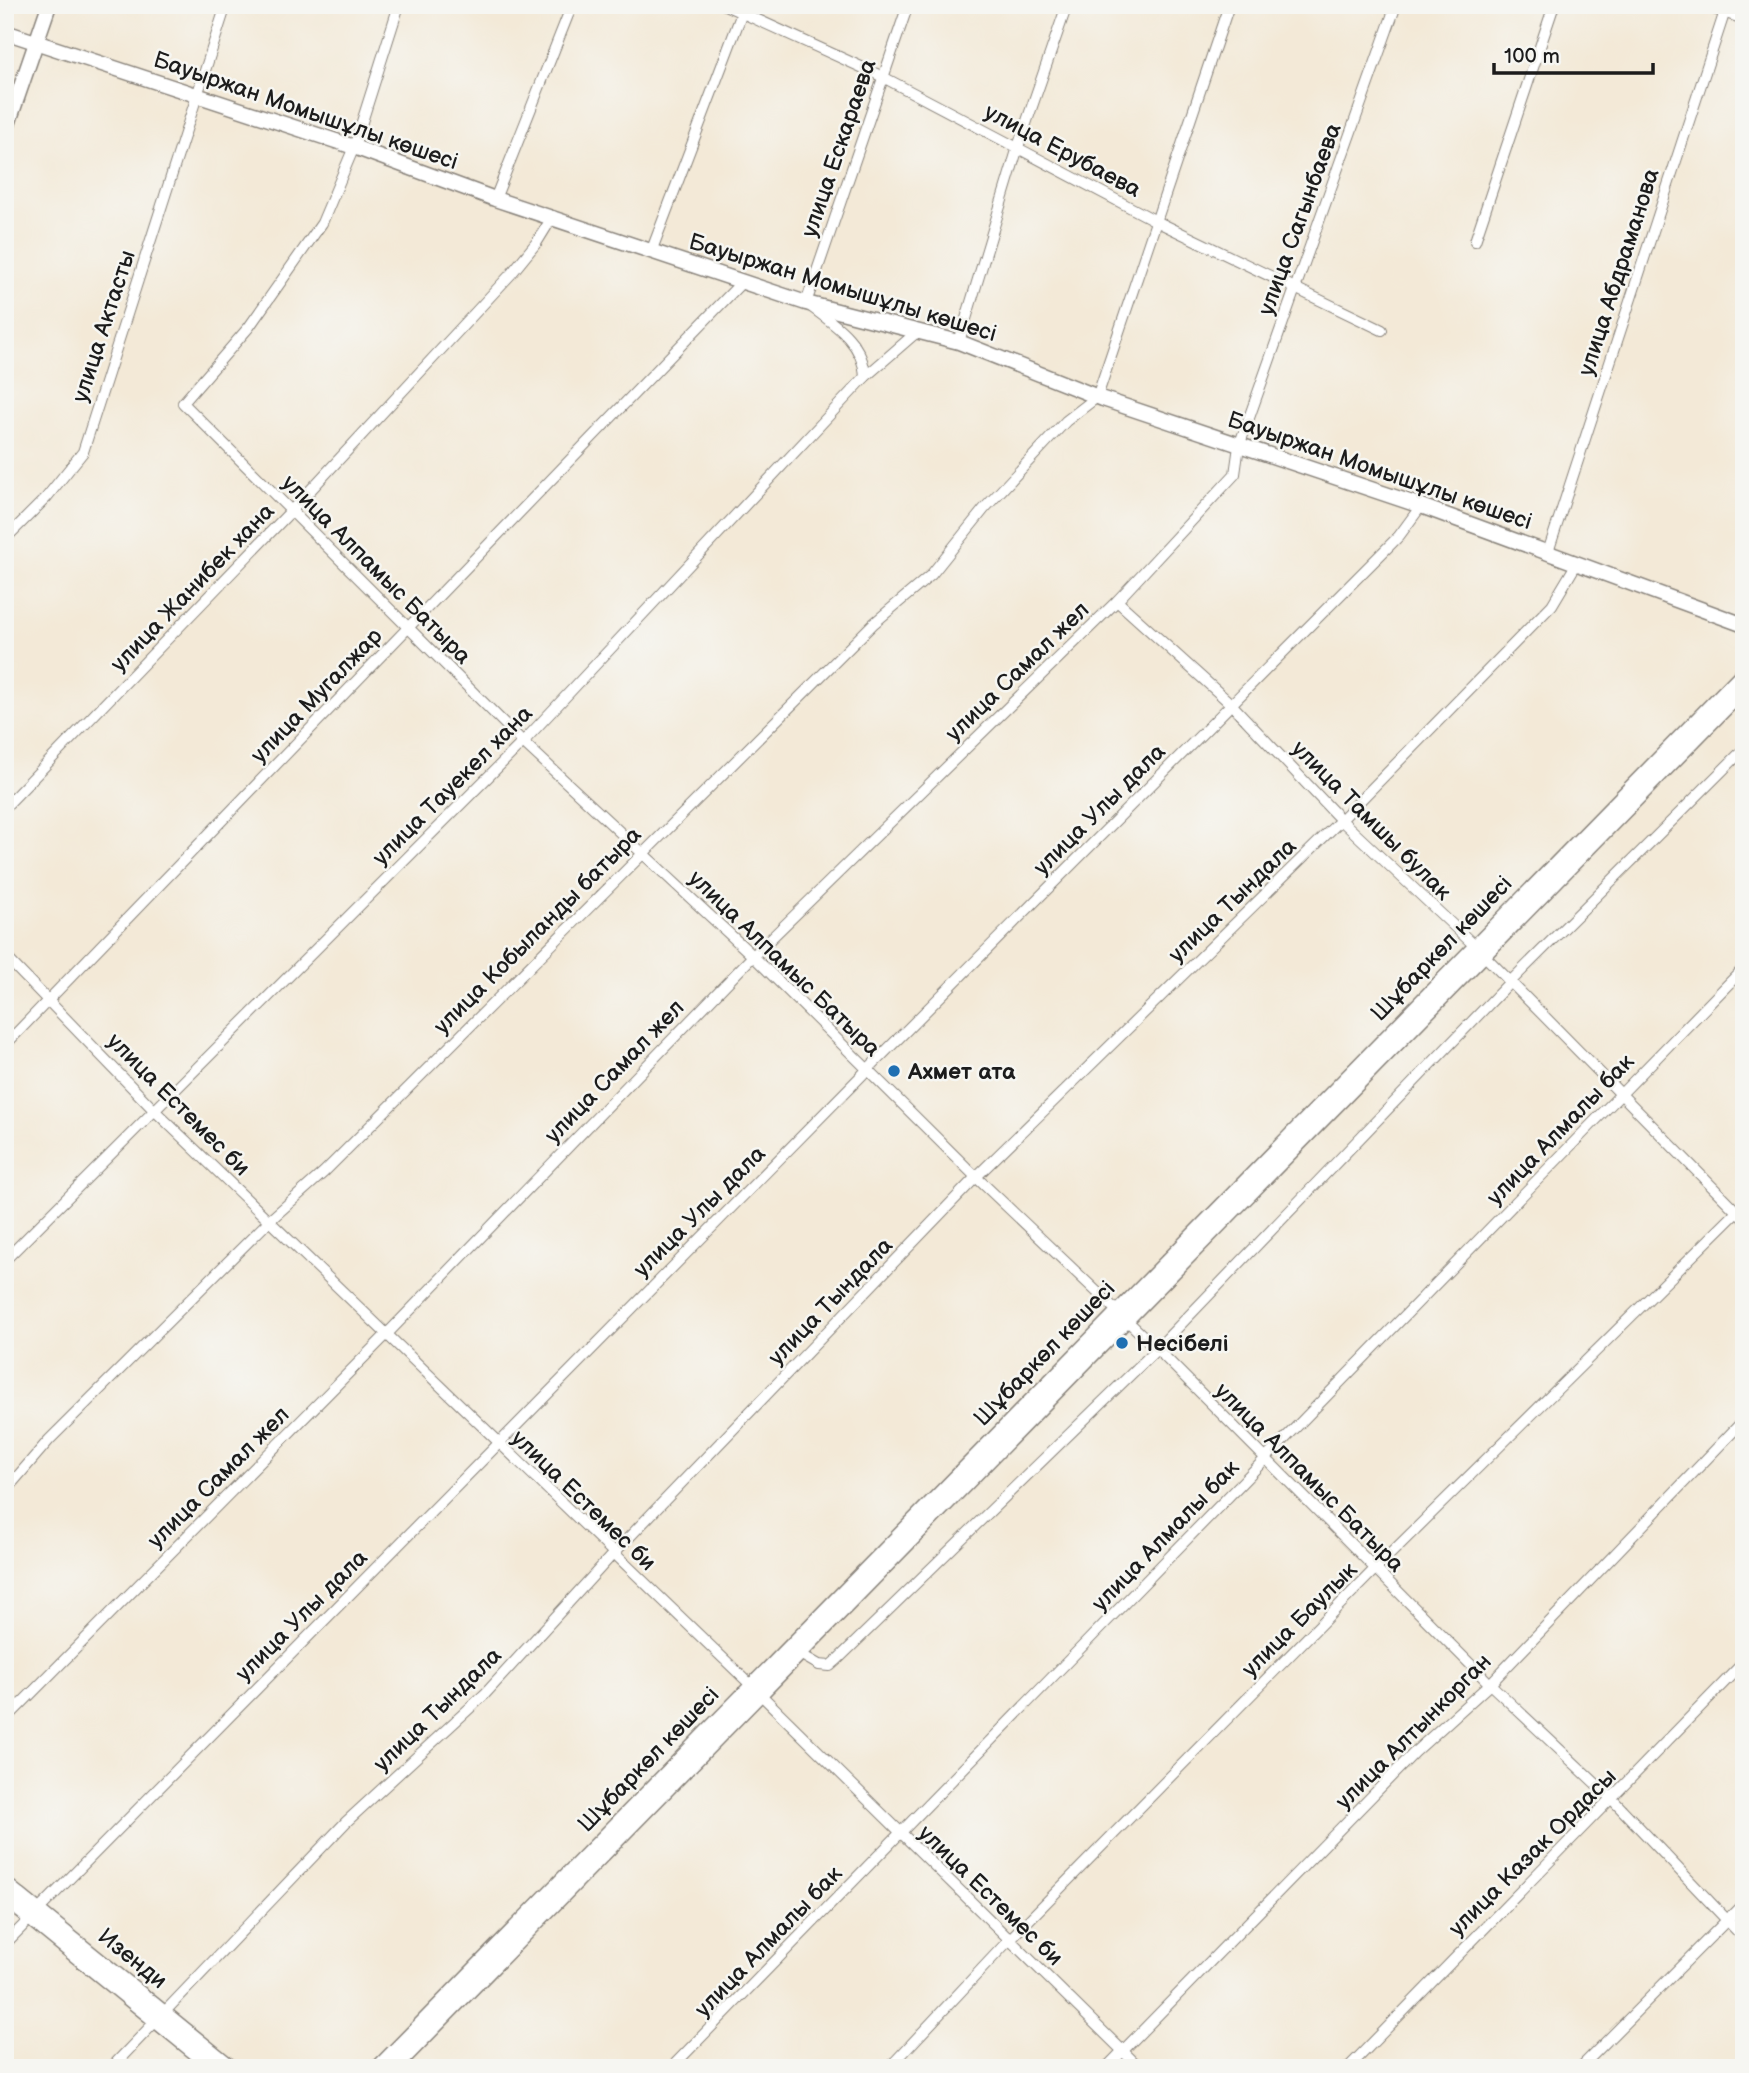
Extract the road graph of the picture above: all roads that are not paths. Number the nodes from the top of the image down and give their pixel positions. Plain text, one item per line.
1 (49, 5) edge
2 (226, 5) edge
3 (399, 5) edge
4 (572, 5) edge
5 (725, 5) edge
6 (908, 5) edge
7 (1067, 5) edge
8 (1229, 5) edge
9 (1396, 5) edge
10 (1554, 5) edge
11 (1702, 5) edge
12 (743, 9) edge
13 (1726, 9) edge
14 (1744, 19) edge
15 (5, 32) edge
16 (34, 42) junction
17 (881, 76) junction
18 (195, 98) junction
19 (5, 133) edge
20 (354, 147) junction
21 (1018, 147) junction
22 (495, 199) junction
23 (552, 216) junction
24 (1158, 222) junction
25 (1475, 241) dead end
26 (650, 252) junction
27 (742, 282) junction
28 (1295, 288) junction
29 (806, 303) junction
30 (1382, 330) dead end
31 (918, 331) junction
32 (959, 342) junction
33 (865, 377) junction
34 (1097, 397) junction
35 (1239, 446) junction
36 (1421, 506) junction
37 (292, 510) junction
38 (5, 540) edge
39 (1548, 552) junction
40 (1577, 563) junction
41 (1117, 601) junction
42 (1744, 625) edge
43 (407, 627) junction
44 (1743, 672) edge
45 (1743, 690) edge
46 (1231, 704) junction
47 (523, 742) junction
48 (1744, 749) edge
49 (5, 807) edge
50 (1341, 820) junction
51 (642, 852) junction
52 (1480, 951) junction
53 (5, 956) edge
54 (753, 956) junction
55 (1744, 968) edge
56 (1510, 982) junction
57 (51, 999) junction
58 (5, 1045) edge
59 (867, 1070) junction
60 (1622, 1093) junction
61 (154, 1110) junction
62 (976, 1177) junction
63 (1741, 1212) edge
64 (269, 1221) junction
65 (5, 1260) edge
66 (1122, 1316) junction
67 (386, 1335) junction
68 (1157, 1349) junction
69 (1744, 1420) edge
70 (497, 1443) junction
71 (1265, 1460) junction
72 (5, 1491) edge
73 (612, 1555) junction
74 (1375, 1569) junction
75 (800, 1654) junction
76 (1744, 1662) edge
77 (1490, 1684) junction
78 (756, 1691) junction
79 (5, 1720) edge
80 (1612, 1799) junction
81 (900, 1834) junction
82 (5, 1884) edge
83 (5, 1898) edge
84 (1744, 1903) edge
85 (34, 1914) junction
86 (1726, 1921) junction
87 (1744, 1938) edge
88 (1009, 1940) junction
89 (5, 1944) edge
90 (160, 2016) junction
91 (1122, 2051) junction
92 (111, 2068) edge
93 (214, 2068) edge
94 (232, 2068) edge
95 (378, 2068) edge
96 (394, 2068) edge
97 (671, 2068) edge
98 (890, 2068) edge
99 (1106, 2068) edge
100 (1140, 2068) edge
101 (1348, 2068) edge
102 (1580, 2068) edge

1 - 16 street
2 - 18 street, улица Актасты
3 - 20 street
4 - 22 street
5 - 12 street, улица Ерубаева
6 - 17 street, улица Ескараева
7 - 21 street
8 - 24 street
9 - 28 street, улица Сагынбаева
10 - 25 street
11 - 13 street
12 - 17 street, улица Ерубаева
12 - 26 street
13 - 14 street
13 - 39 street, улица Абдраманова
15 - 16 street, Бауыржан Момышұлы көшесі
16 - 18 street, Бауыржан Момышұлы көшесі
16 - 19 street
17 - 21 street, улица Ерубаева
17 - 29 street, улица Ескараева
18 - 20 street, Бауыржан Момышұлы көшесі
18 - 38 street, улица Актасты
20 - 22 street, Бауыржан Момышұлы көшесі
20 - 37 street, улица Алпамыс Батыра
21 - 24 street, улица Ерубаева
21 - 32 street
22 - 23 street, Бауыржан Момышұлы көшесі
23 - 26 street, Бауыржан Момышұлы көшесі
23 - 37 street, улица Жанибек хана
24 - 28 street, улица Ерубаева
24 - 34 street
26 - 27 street, Бауыржан Момышұлы көшесі
27 - 29 street, Бауыржан Момышұлы көшесі
27 - 43 street, улица Мугалжар
28 - 30 street, улица Ерубаева
28 - 35 street, улица Сагынбаева
29 - 31 street, Бауыржан Момышұлы көшесі
29 - 33 street
31 - 32 street, Бауыржан Момышұлы көшесі
31 - 33 street, улица Тауекел хана
32 - 34 street, Бауыржан Момышұлы көшесі
33 - 47 street, улица Тауекел хана
34 - 35 street, Бауыржан Момышұлы көшесі
34 - 51 street, улица Кобыланды батыра
35 - 36 street, Бауыржан Момышұлы көшесі
35 - 41 street, улица Самал жел
36 - 39 street, Бауыржан Момышұлы көшесі
36 - 46 street, улица Улы дала
37 - 43 street, улица Алпамыс Батыра
37 - 49 street, улица Жанибек хана
39 - 40 street, Бауыржан Момышұлы көшесі
40 - 42 street, Бауыржан Момышұлы көшесі
40 - 50 street, улица Тындала
41 - 46 street, улица Тамшы булак
41 - 54 street, улица Самал жел
43 - 47 street, улица Алпамыс Батыра
43 - 57 street, улица Мугалжар
44 - 52 street, Шұбаркөл көшесі
45 - 52 street, Шұбаркөл көшесі
46 - 50 street, улица Тамшы булак
46 - 59 street, улица Улы дала
47 - 51 street, улица Алпамыс Батыра
47 - 61 street, улица Тауекел хана
48 - 56 street
50 - 52 street, улица Тамшы булак
50 - 62 street, улица Тындала
51 - 54 street, улица Алпамыс Батыра
51 - 64 street, улица Кобыланды батыра
52 - 56 street, улица Тамшы булак
52 - 66 street, Шұбаркөл көшесі
53 - 57 street, улица Естемес би
54 - 59 street, улица Алпамыс Батыра
54 - 67 street, улица Самал жел
55 - 60 street, улица Алмалы бак
56 - 60 street, улица Тамшы булак
56 - 68 street
57 - 58 street, улица Мугалжар
57 - 61 street, улица Естемес би
59 - 62 street, улица Алпамыс Батыра
59 - 70 street, улица Улы дала
60 - 63 street, улица Тамшы булак
60 - 71 street, улица Алмалы бак
61 - 64 street, улица Естемес би
61 - 65 street, улица Тауекел хана
62 - 66 street, улица Алпамыс Батыра
62 - 73 street, улица Тындала
63 - 74 street, улица Баулык
64 - 67 street, улица Естемес би
64 - 72 street, улица Кобыланды батыра
66 - 68 street, улица Алпамыс Батыра
66 - 75 street, Шұбаркөл көшесі
66 - 78 street, Шұбаркөл көшесі
67 - 70 street, улица Естемес би
67 - 79 street, улица Самал жел
68 - 71 street, улица Алпамыс Батыра
68 - 75 street
69 - 77 street, улица Алтынкорган
70 - 73 street, улица Естемес би
70 - 85 street, улица Улы дала
71 - 74 street, улица Алпамыс Батыра
71 - 81 street, улица Алмалы бак
73 - 78 street, улица Естемес би
73 - 90 street, улица Тындала
74 - 77 street, улица Алпамыс Батыра
74 - 88 street, улица Баулык
75 - 78 street, Шұбаркөл көшесі
76 - 80 street, улица Казак Ордасы
77 - 80 street, улица Алпамыс Батыра
77 - 91 street, улица Алтынкорган
78 - 81 street, улица Естемес би
78 - 95 street, Шұбаркөл көшесі
78 - 96 street, Шұбаркөл көшесі
80 - 86 street, улица Алпамыс Батыра
80 - 101 street, улица Казак Ордасы
81 - 88 street, улица Естемес би
81 - 97 street, улица Алмалы бак
82 - 85 street, Изенди
83 - 85 street, Изенди
84 - 86 street
85 - 89 street, улица Улы дала
85 - 90 street, Изенди
86 - 87 street, улица Алпамыс Батыра
86 - 102 street
88 - 91 street, улица Естемес би
88 - 98 street, улица Баулык
90 - 92 street, улица Тындала
90 - 93 street, Изенди
90 - 94 street, Изенди
91 - 99 street, улица Алтынкорган
91 - 100 street, улица Естемес би

